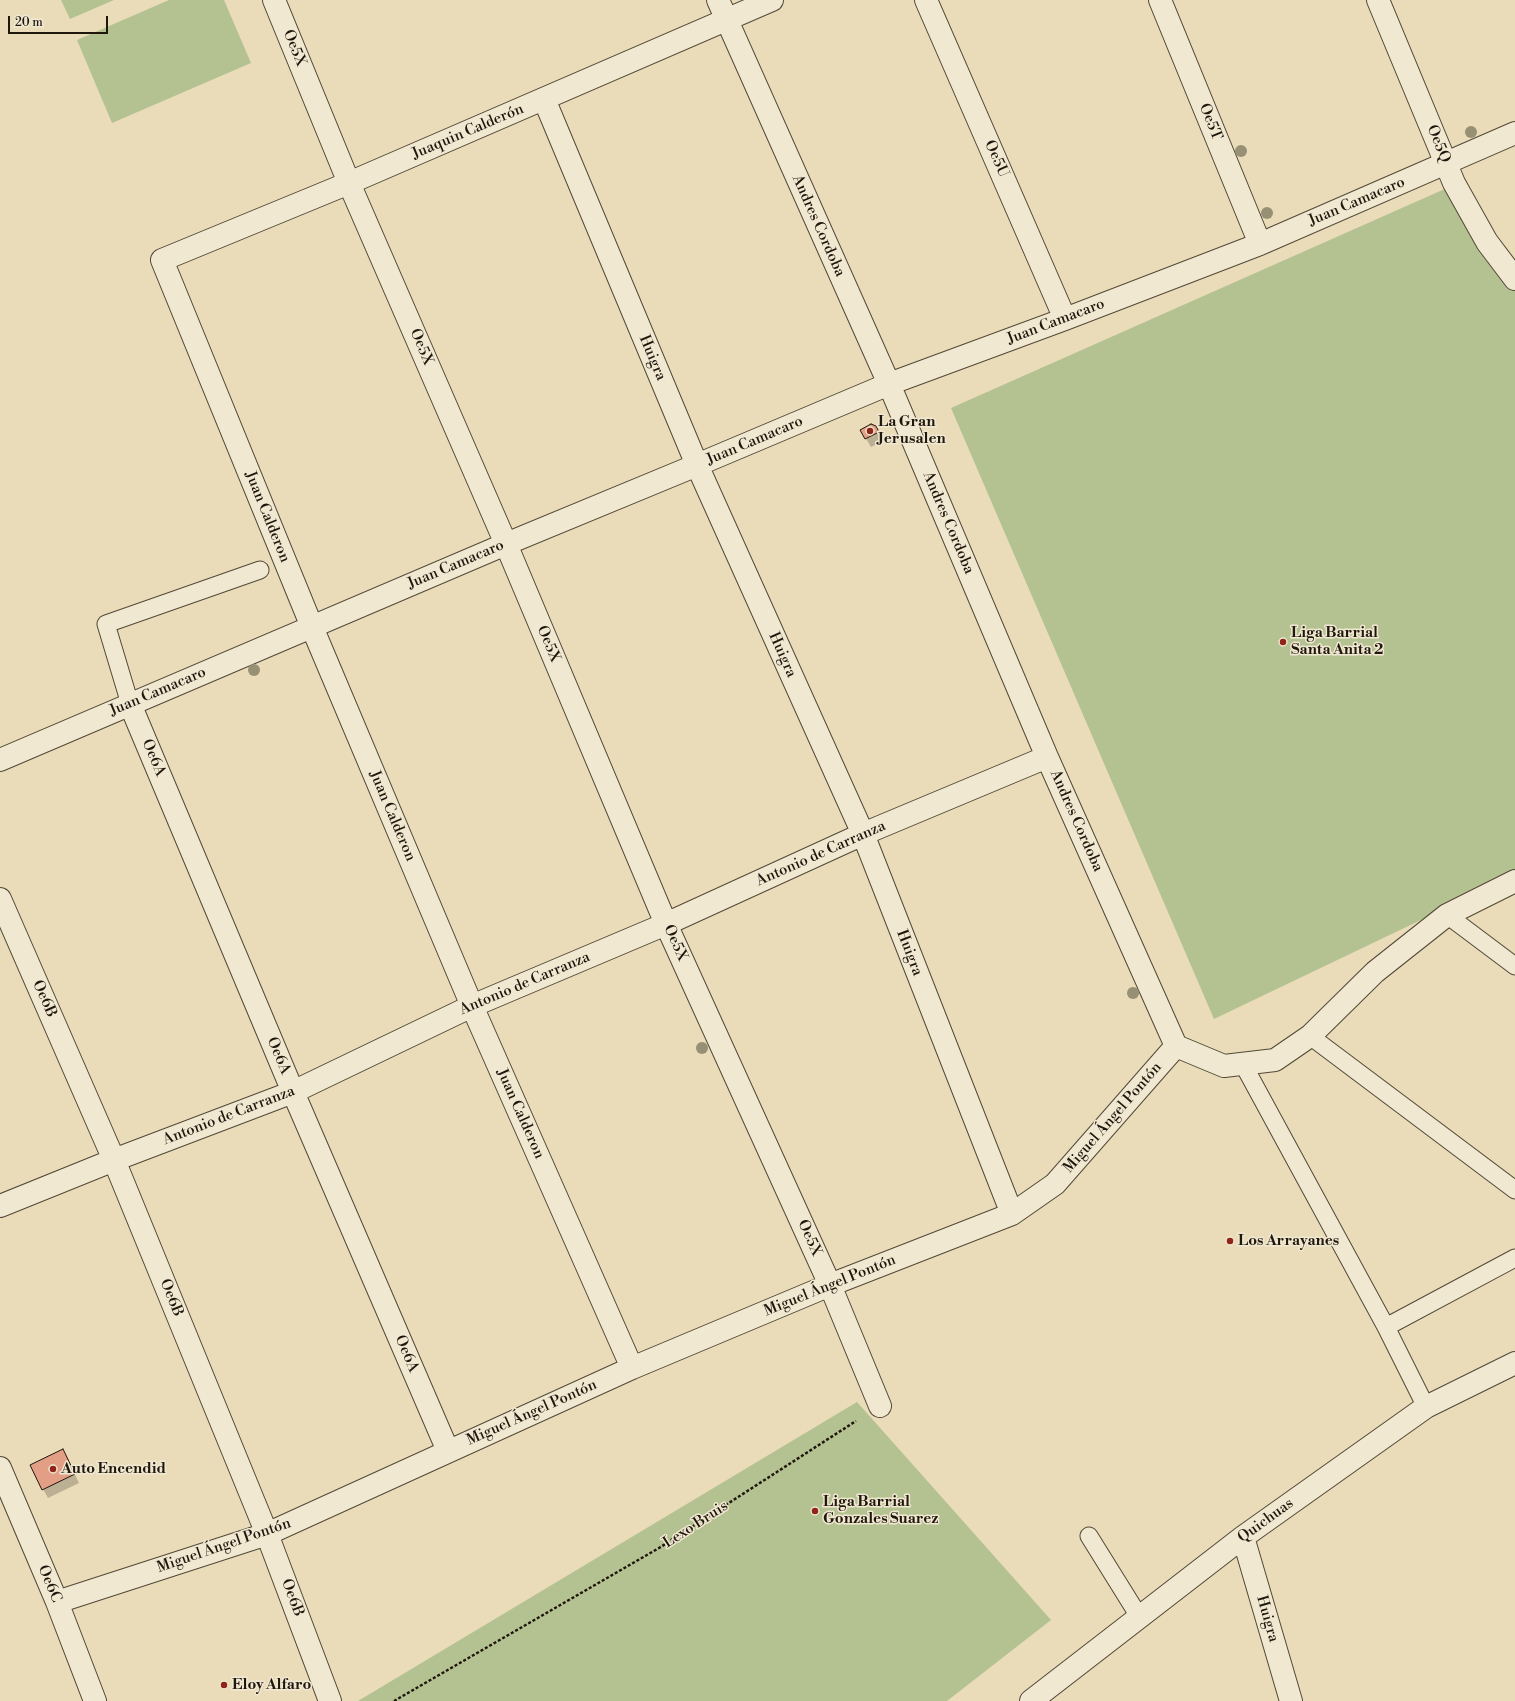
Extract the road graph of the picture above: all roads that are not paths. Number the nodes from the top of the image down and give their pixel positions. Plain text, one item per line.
1 (274, 0) edge
2 (718, 0) edge
3 (772, 0) edge
4 (926, 0) edge
5 (1160, 0) edge
6 (1378, 0) edge
7 (726, 20) junction
8 (544, 99) junction
9 (1515, 133) edge
10 (1446, 164) junction
11 (349, 183) junction
12 (1260, 244) junction
13 (162, 260) joint
14 (1515, 279) edge
15 (1065, 319) junction
16 (889, 384) junction
17 (697, 465) junction
18 (506, 544) junction
19 (260, 570) dead end
20 (312, 627) junction
21 (130, 704) junction
22 (1047, 757) junction
23 (0, 760) edge
24 (862, 834) junction
25 (1515, 881) edge
26 (0, 899) edge
27 (1447, 915) junction
28 (666, 924) junction
29 (1515, 966) edge
30 (472, 1006) junction
31 (1310, 1036) junction
32 (1176, 1046) junction
33 (1243, 1064) junction
34 (293, 1092) junction
35 (114, 1160) junction
36 (1515, 1190) edge
37 (0, 1206) edge
38 (1012, 1214) junction
39 (1515, 1258) edge
40 (830, 1286) junction
41 (1386, 1328) junction
42 (1515, 1363) edge
43 (632, 1368) junction
44 (880, 1406) road end
45 (1426, 1407) junction
46 (448, 1451) junction
47 (0, 1468) edge
48 (268, 1534) junction
49 (1089, 1536) dead end
50 (1243, 1537) junction
51 (57, 1602) junction
52 (1140, 1618) junction
53 (95, 1701) edge
54 (330, 1701) edge
55 (1031, 1701) edge
56 (1291, 1701) edge

1 - 11 street, Oe5X
2 - 7 street, Andres Cordoba
3 - 7 street, Juaquin Calderón
4 - 15 street, Oe5U
5 - 12 street, Oe5T
6 - 10 street, Oe5Q
7 - 8 street, Juaquin Calderón
7 - 16 street, Andres Cordoba
8 - 11 street, Juaquin Calderón
8 - 17 street, Huigra
9 - 10 street, Juan Camacaro
10 - 12 street, Juan Camacaro
10 - 14 street, Oe5Q
11 - 13 street, Juaquin Calderón
11 - 18 street, Oe5X
12 - 15 street, Juan Camacaro
13 - 20 street, Juan Calderon
15 - 16 street, Juan Camacaro
16 - 17 street, Juan Camacaro
16 - 22 street, Andres Cordoba
17 - 18 street, Juan Camacaro
17 - 24 street, Huigra
18 - 20 street, Juan Camacaro
18 - 28 street, Oe5X
19 - 21 lane
20 - 21 street, Juan Camacaro
20 - 30 street, Juan Calderon
21 - 23 street, Juan Camacaro
21 - 34 street, Oe6A
22 - 24 street, Antonio de Carranza
22 - 32 street, Andres Cordoba
24 - 28 street, Antonio de Carranza
24 - 38 street, Huigra
25 - 27 street
26 - 35 street, Oe6B
27 - 29 lane
27 - 31 street
28 - 30 street, Antonio de Carranza
28 - 40 street, Oe5X
30 - 34 street, Antonio de Carranza
30 - 43 street, Juan Calderon
31 - 33 street
31 - 36 lane
32 - 33 street
32 - 38 street, Miguel Ángel Pontón
33 - 41 lane
34 - 35 street, Antonio de Carranza
34 - 46 street, Oe6A
35 - 37 street, Antonio de Carranza
35 - 48 street, Oe6B
38 - 40 street, Miguel Ángel Pontón
39 - 41 lane
40 - 43 street, Miguel Ángel Pontón
40 - 44 street
41 - 45 lane
42 - 45 street, Quichuas
43 - 46 street, Miguel Ángel Pontón
45 - 50 street, Quichuas
46 - 48 street, Miguel Ángel Pontón
47 - 51 street, Oe6C
48 - 51 street, Miguel Ángel Pontón
48 - 54 street, Oe6B
49 - 52 lane
50 - 52 street, Quichuas
50 - 56 street, Huigra
51 - 53 street, Oe6C
52 - 55 street, Quichuas

